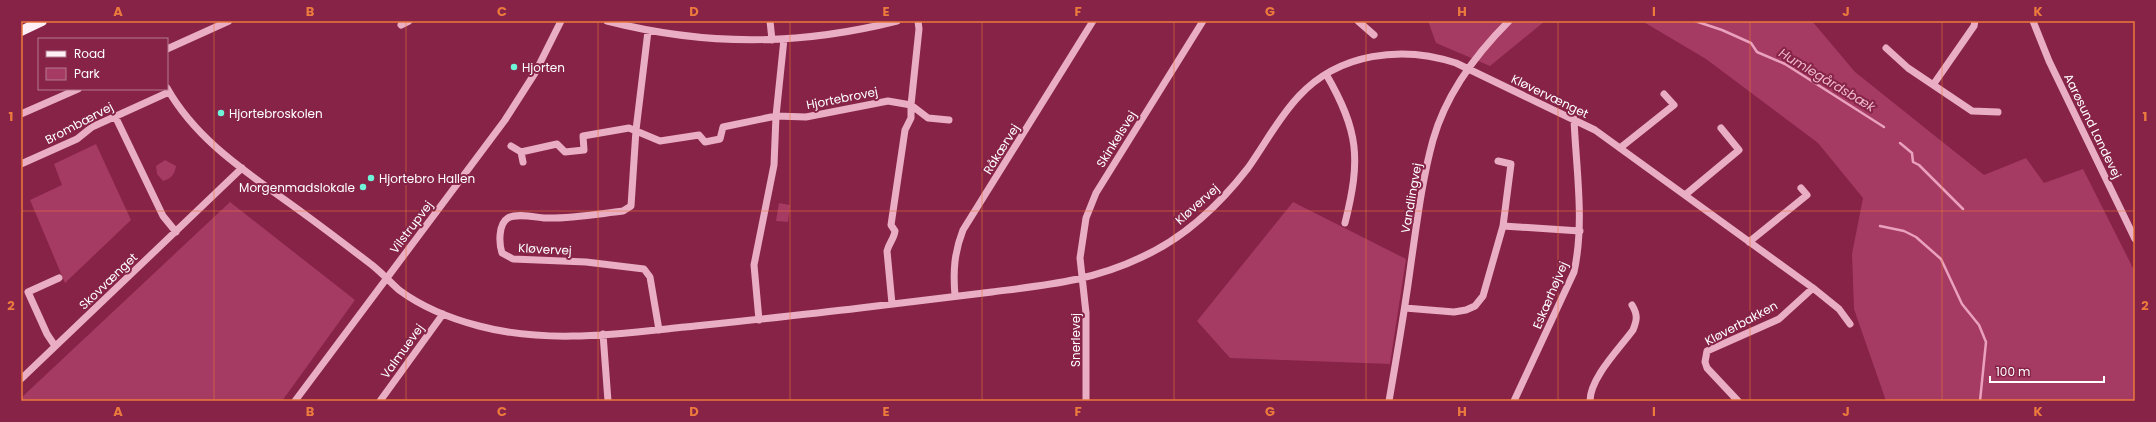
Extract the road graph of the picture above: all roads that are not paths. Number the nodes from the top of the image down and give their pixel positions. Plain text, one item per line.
1 (42, 21) edge
2 (229, 21) edge
3 (409, 21) edge
4 (561, 21) edge
5 (607, 21) edge
6 (770, 21) edge
7 (897, 21) edge
8 (918, 21) edge
9 (1093, 21) edge
10 (1203, 21) edge
11 (1358, 21) edge
12 (1509, 21) edge
13 (1975, 21) edge
14 (2033, 21) edge
15 (401, 25) dead end
16 (21, 31) edge
17 (648, 31) junction
18 (1374, 35) dead end
19 (784, 39) junction
20 (772, 40) junction
21 (1886, 48) dead end
22 (168, 49) edge
23 (1468, 68) junction
24 (1326, 74) junction
25 (1933, 85) junction
26 (76, 90) edge
27 (168, 90) edge
28 (1664, 94) dead end
29 (911, 105) junction
30 (1998, 112) dead end
31 (21, 114) edge
32 (115, 116) junction
33 (776, 116) junction
34 (1574, 119) junction
35 (949, 120) dead end
36 (1721, 128) dead end
37 (636, 130) junction
38 (511, 146) dead end
39 (1620, 148) junction
40 (521, 152) junction
41 (1498, 161) dead end
42 (523, 162) dead end
43 (21, 164) edge
44 (242, 168) junction
45 (1801, 188) dead end
46 (1685, 195) junction
47 (1345, 223) dead end
48 (1503, 226) junction
49 (1580, 231) junction
50 (176, 232) junction
51 (2135, 239) edge
52 (1749, 242) junction
53 (387, 277) junction
54 (59, 278) dead end
55 (1081, 280) junction
56 (1814, 288) junction
57 (955, 296) junction
58 (892, 304) junction
59 (1632, 305) dead end
60 (1405, 308) junction
61 (443, 314) junction
62 (759, 320) junction
63 (1850, 324) dead end
64 (659, 330) junction
65 (603, 334) junction
66 (55, 346) junction
67 (21, 379) edge
68 (295, 401) edge
69 (380, 401) edge
70 (608, 401) edge
71 (1086, 401) edge
72 (1390, 401) edge
73 (1514, 401) edge
74 (1590, 401) edge
75 (1738, 401) edge

1 - 16 main road
2 - 22 street
3 - 15 street
4 - 53 street, Vilstrupvej
5 - 17 street
6 - 20 street
7 - 19 street
8 - 29 street
9 - 57 street, Råkærvej
10 - 55 street, Skinkelsvej
11 - 18 street
12 - 23 street, Vandlingvej
13 - 25 street
14 - 51 street, Aarøsund Landevej
17 - 20 street
17 - 37 street
19 - 20 street
19 - 33 street
21 - 25 street
23 - 24 street, Kløvervej
23 - 34 street, Kløvervænget
23 - 60 street, Vandlingvej
24 - 47 street
24 - 55 street, Kløvervej
25 - 30 street
26 - 31 street
27 - 32 street, Brombærvej
27 - 44 street, Kløvervej
28 - 39 street
29 - 33 street, Hjortebrovej
29 - 35 street, Hjortebrovej
29 - 58 street
32 - 43 street, Brombærvej
32 - 50 street
33 - 37 street, Hjortebrovej
33 - 62 street
34 - 39 street, Kløvervænget
34 - 49 street, Eskærhøjvej
36 - 46 street
37 - 40 street, Hjortebrovej
37 - 64 street, Kløvervej
38 - 40 street
39 - 46 street, Kløvervænget
40 - 42 street
41 - 48 street
44 - 50 street, Skovvænget
44 - 53 street, Kløvervej
45 - 52 street
46 - 52 street, Kløvervænget
48 - 49 street
48 - 60 street
49 - 73 street, Eskærhøjvej
50 - 66 street, Skovvænget
52 - 56 street, Kløvervænget
53 - 61 street, Kløvervej
53 - 68 street, Vilstrupvej
54 - 66 street
55 - 57 street, Kløvervej
55 - 71 street, Snerlevej
56 - 63 street, Kløvervænget
56 - 75 street, Kløverbakken
57 - 58 street, Kløvervej
58 - 62 street, Kløvervej
59 - 74 street
60 - 72 street, Vandlingvej
61 - 65 street, Kløvervej
61 - 69 street, Valmuevej
62 - 64 street, Kløvervej
64 - 65 street, Kløvervej
65 - 70 street
66 - 67 street, Skovvænget

